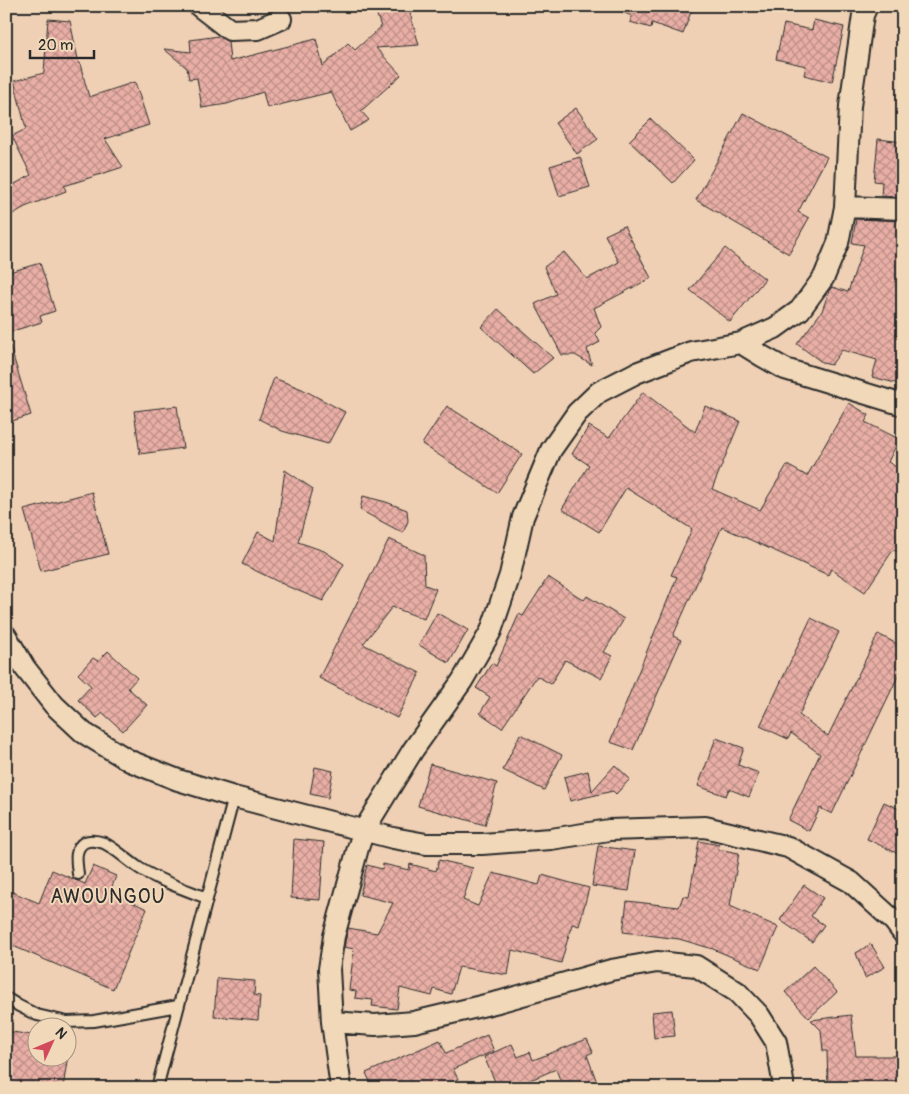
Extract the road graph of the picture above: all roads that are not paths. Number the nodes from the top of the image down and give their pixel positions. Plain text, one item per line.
1 (199, 6) edge
2 (867, 6) edge
3 (282, 19) dead end
4 (844, 207) junction
5 (903, 210) edge
6 (741, 343) junction
7 (903, 406) edge
8 (6, 636) edge
9 (234, 797) junction
10 (364, 830) junction
11 (78, 874) dead end
12 (206, 898) junction
13 (903, 933) edge
14 (6, 998) edge
15 (178, 1006) junction
16 (332, 1022) junction
17 (156, 1088) edge
18 (341, 1088) edge
19 (783, 1088) edge

1 - 3 street
2 - 4 street
4 - 5 street
4 - 6 street
6 - 7 street
6 - 10 street
8 - 9 street
9 - 10 street
9 - 12 lane
10 - 13 street
10 - 16 street
11 - 12 lane
12 - 15 lane
14 - 15 lane
15 - 17 lane
16 - 18 street
16 - 19 street

